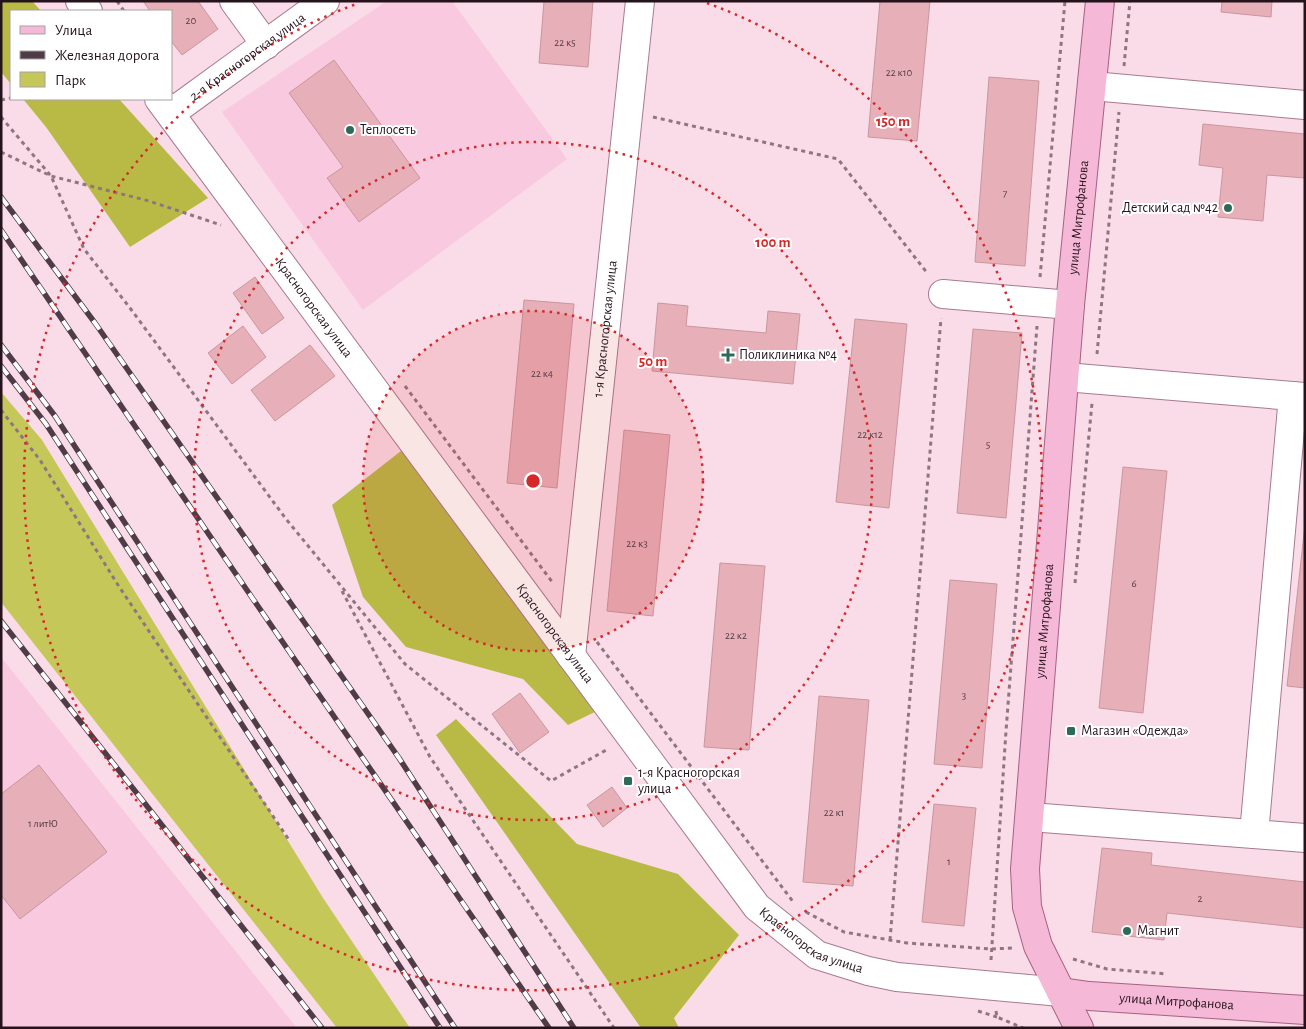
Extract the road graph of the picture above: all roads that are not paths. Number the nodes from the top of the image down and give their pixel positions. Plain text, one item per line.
1 (234, 1) edge
2 (325, 1) edge
3 (640, 1) edge
4 (1100, 1) edge
5 (266, 45) junction
6 (1092, 86) junction
7 (1305, 105) edge
8 (165, 106) edge
9 (943, 294) road end
10 (1070, 305) junction
11 (1065, 377) junction
12 (1299, 396) edge
13 (572, 656) junction
14 (1030, 817) junction
15 (1254, 834) junction
16 (1305, 838) edge
17 (1061, 992) junction
18 (1305, 1010) edge
19 (1080, 1028) edge

1 - 5 street
2 - 5 street, 2-я Красногорская улица
3 - 13 street, 1-я Красногорская улица
4 - 6 main road, улица Митрофанова
5 - 8 street, 2-я Красногорская улица
6 - 7 street
6 - 10 main road, улица Митрофанова
8 - 13 street, Красногорская улица
9 - 10 street
10 - 11 main road, улица Митрофанова
11 - 12 street
11 - 14 main road, улица Митрофанова
12 - 15 street
13 - 17 street, Красногорская улица
14 - 15 street
14 - 17 main road, улица Митрофанова
15 - 16 street
17 - 18 main road, улица Митрофанова
17 - 19 main road

